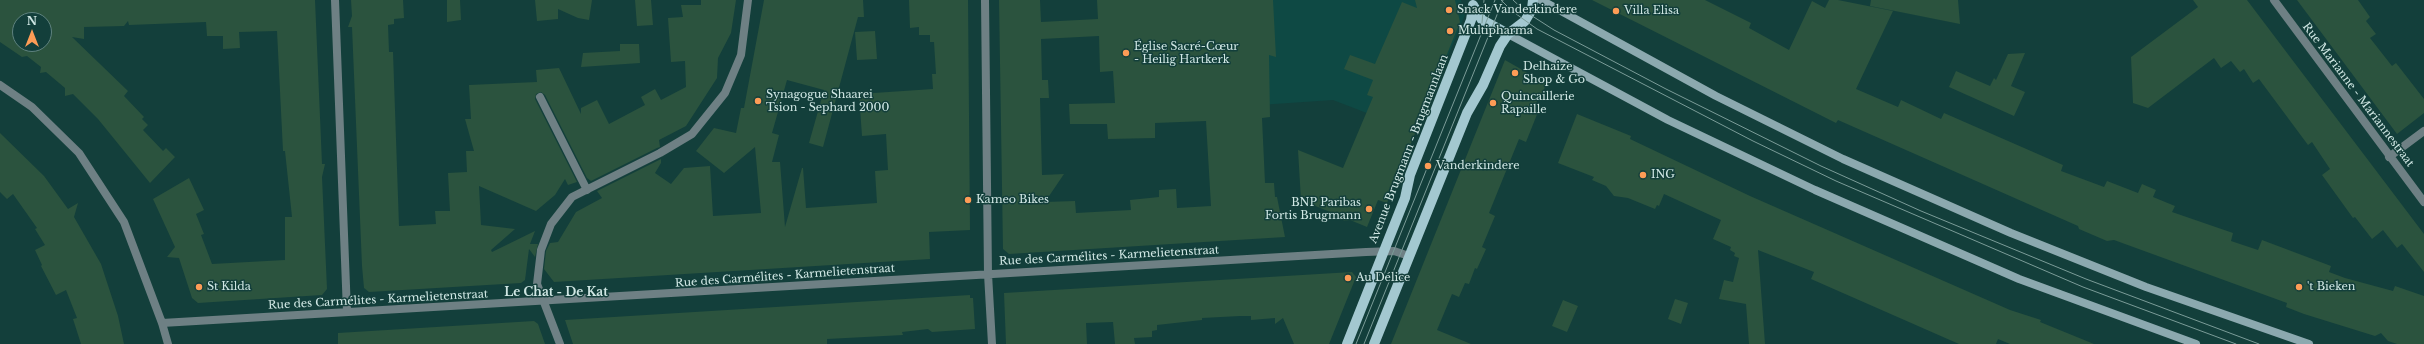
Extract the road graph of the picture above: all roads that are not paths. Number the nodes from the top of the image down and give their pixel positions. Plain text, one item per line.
1 (335, 0) edge
2 (748, 0) edge
3 (985, 0) edge
4 (1533, 0) edge
5 (1541, 0) edge
6 (2274, 0) edge
7 (1472, 3) edge
8 (1508, 34) junction
9 (0, 84) edge
10 (540, 97) dead end
11 (2424, 131) edge
12 (2389, 157) junction
13 (587, 190) junction
14 (2424, 202) edge
15 (1383, 251) junction
16 (1409, 256) junction
17 (988, 274) junction
18 (544, 301) junction
19 (347, 312) junction
20 (162, 323) junction
21 (168, 344) edge
22 (560, 344) edge
23 (992, 344) edge
24 (1347, 344) edge
25 (1374, 344) edge
26 (2196, 344) edge
27 (2309, 344) edge

1 - 19 street
2 - 13 street
3 - 17 street
4 - 8 main road
5 - 27 main road
6 - 12 street, Rue Marianne - Mariannestraat
7 - 8 main road
7 - 15 main road, Avenue Brugmann - Brugmannlaan
8 - 16 main road
8 - 26 main road
9 - 20 street
10 - 13 street
11 - 12 street
12 - 14 street, Rue Marianne - Mariannestraat
13 - 18 street
15 - 16 street, Rue des Carmélites - Karmelietenstraat
15 - 17 street, Rue des Carmélites - Karmelietenstraat
15 - 24 main road, Avenue Brugmann - Brugmannlaan
16 - 25 main road
17 - 18 street, Rue des Carmélites - Karmelietenstraat
17 - 23 street
18 - 19 street, Rue des Carmélites - Karmelietenstraat
18 - 22 street
19 - 20 street, Rue des Carmélites - Karmelietenstraat
20 - 21 street

